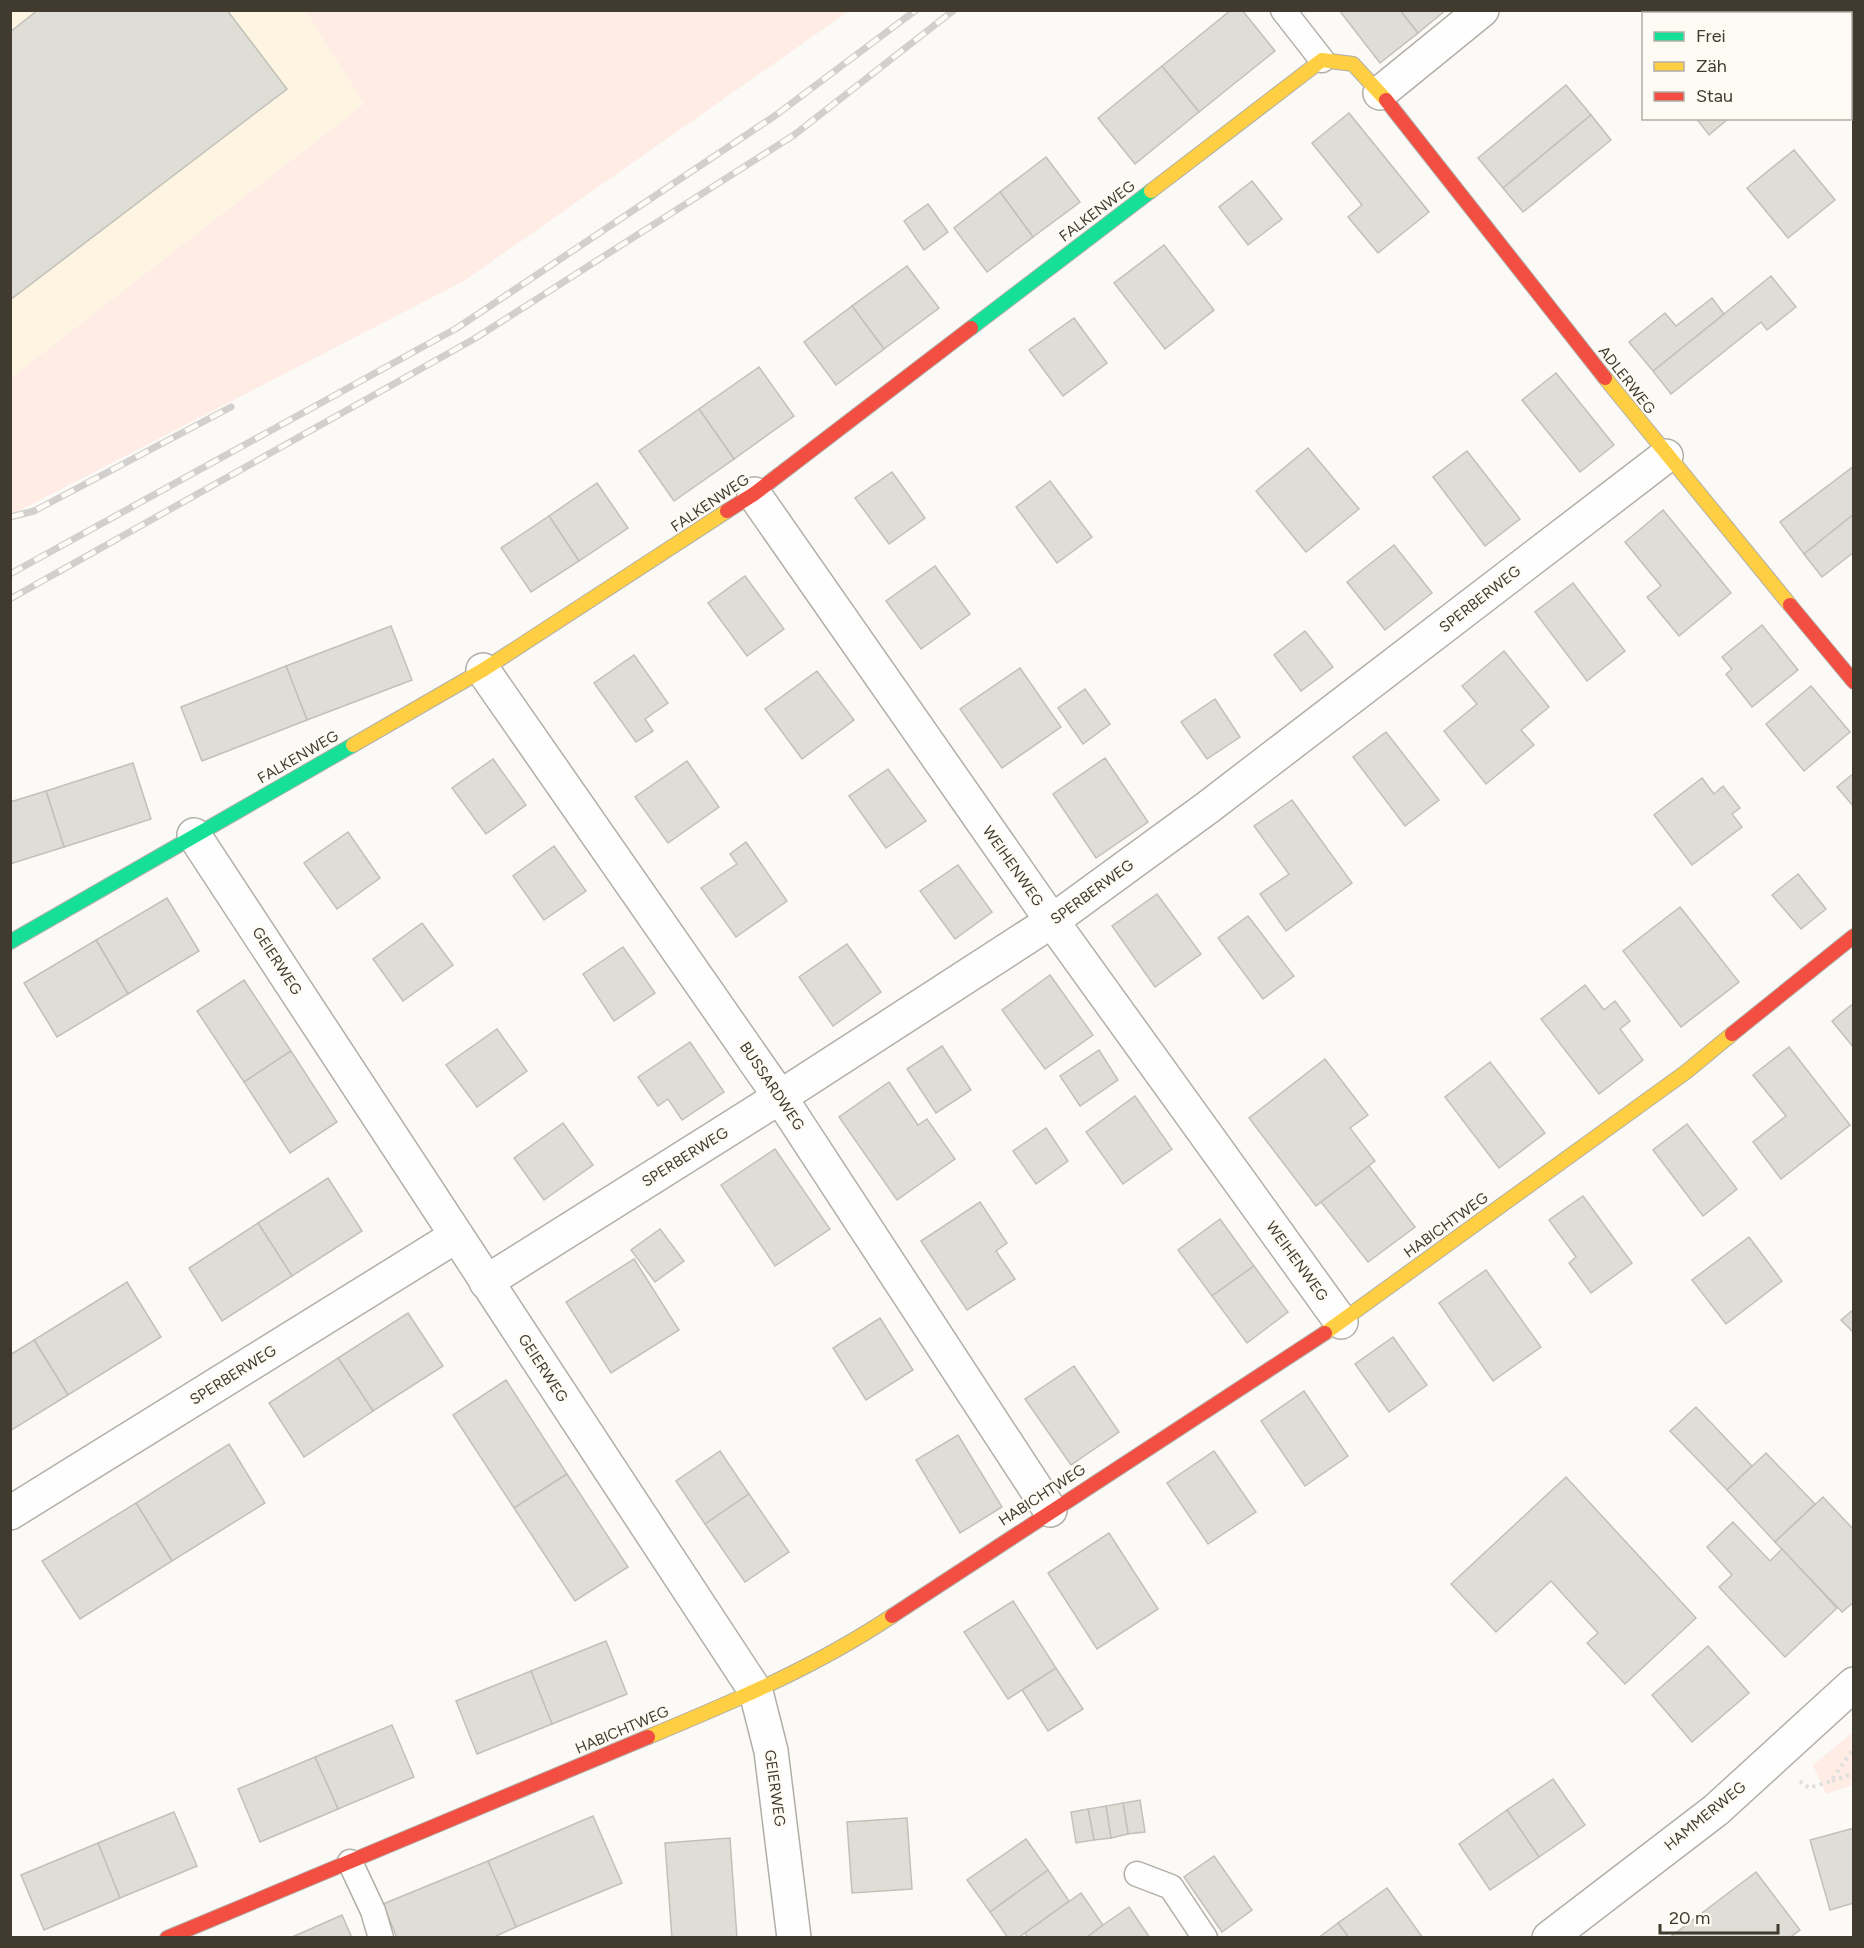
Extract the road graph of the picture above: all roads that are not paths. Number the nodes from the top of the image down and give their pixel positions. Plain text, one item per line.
1 (1283, 10) edge
2 (1482, 10) edge
3 (1322, 60) junction
4 (1380, 93) junction
5 (1666, 456) junction
6 (754, 494) junction
7 (483, 670) junction
8 (1854, 682) edge
9 (194, 836) junction
10 (1052, 921) junction
11 (1854, 936) edge
12 (10, 942) edge
13 (780, 1097) junction
14 (456, 1236) junction
15 (486, 1282) junction
16 (1341, 1322) junction
17 (1050, 1510) junction
18 (10, 1513) edge
19 (1854, 1684) edge
20 (756, 1692) junction
21 (350, 1862) junction
22 (1137, 1874) dead end
23 (167, 1938) edge
24 (381, 1938) edge
25 (794, 1938) edge
26 (1205, 1938) edge
27 (1549, 1938) edge

1 - 3 lane
2 - 4 street
3 - 4 street
3 - 6 street, FALKENWEG
4 - 5 street, ADLERWEG
5 - 8 street, ADLERWEG
5 - 10 street, SPERBERWEG
6 - 7 street, FALKENWEG
6 - 10 street, WEIHENWEG
7 - 9 street, FALKENWEG
7 - 13 street, BUSSARDWEG
9 - 12 street, FALKENWEG
9 - 14 street, GEIERWEG
10 - 13 street, SPERBERWEG
10 - 16 street, WEIHENWEG
11 - 16 street, HABICHTWEG
13 - 15 street, SPERBERWEG
13 - 17 street, BUSSARDWEG
14 - 15 street, GEIERWEG
14 - 18 street, SPERBERWEG
15 - 20 street, GEIERWEG
16 - 17 street, HABICHTWEG
17 - 20 street, HABICHTWEG
19 - 27 street, HAMMERWEG
20 - 21 street, HABICHTWEG
20 - 25 street, GEIERWEG
21 - 23 street, HABICHTWEG
21 - 24 lane
22 - 26 lane

